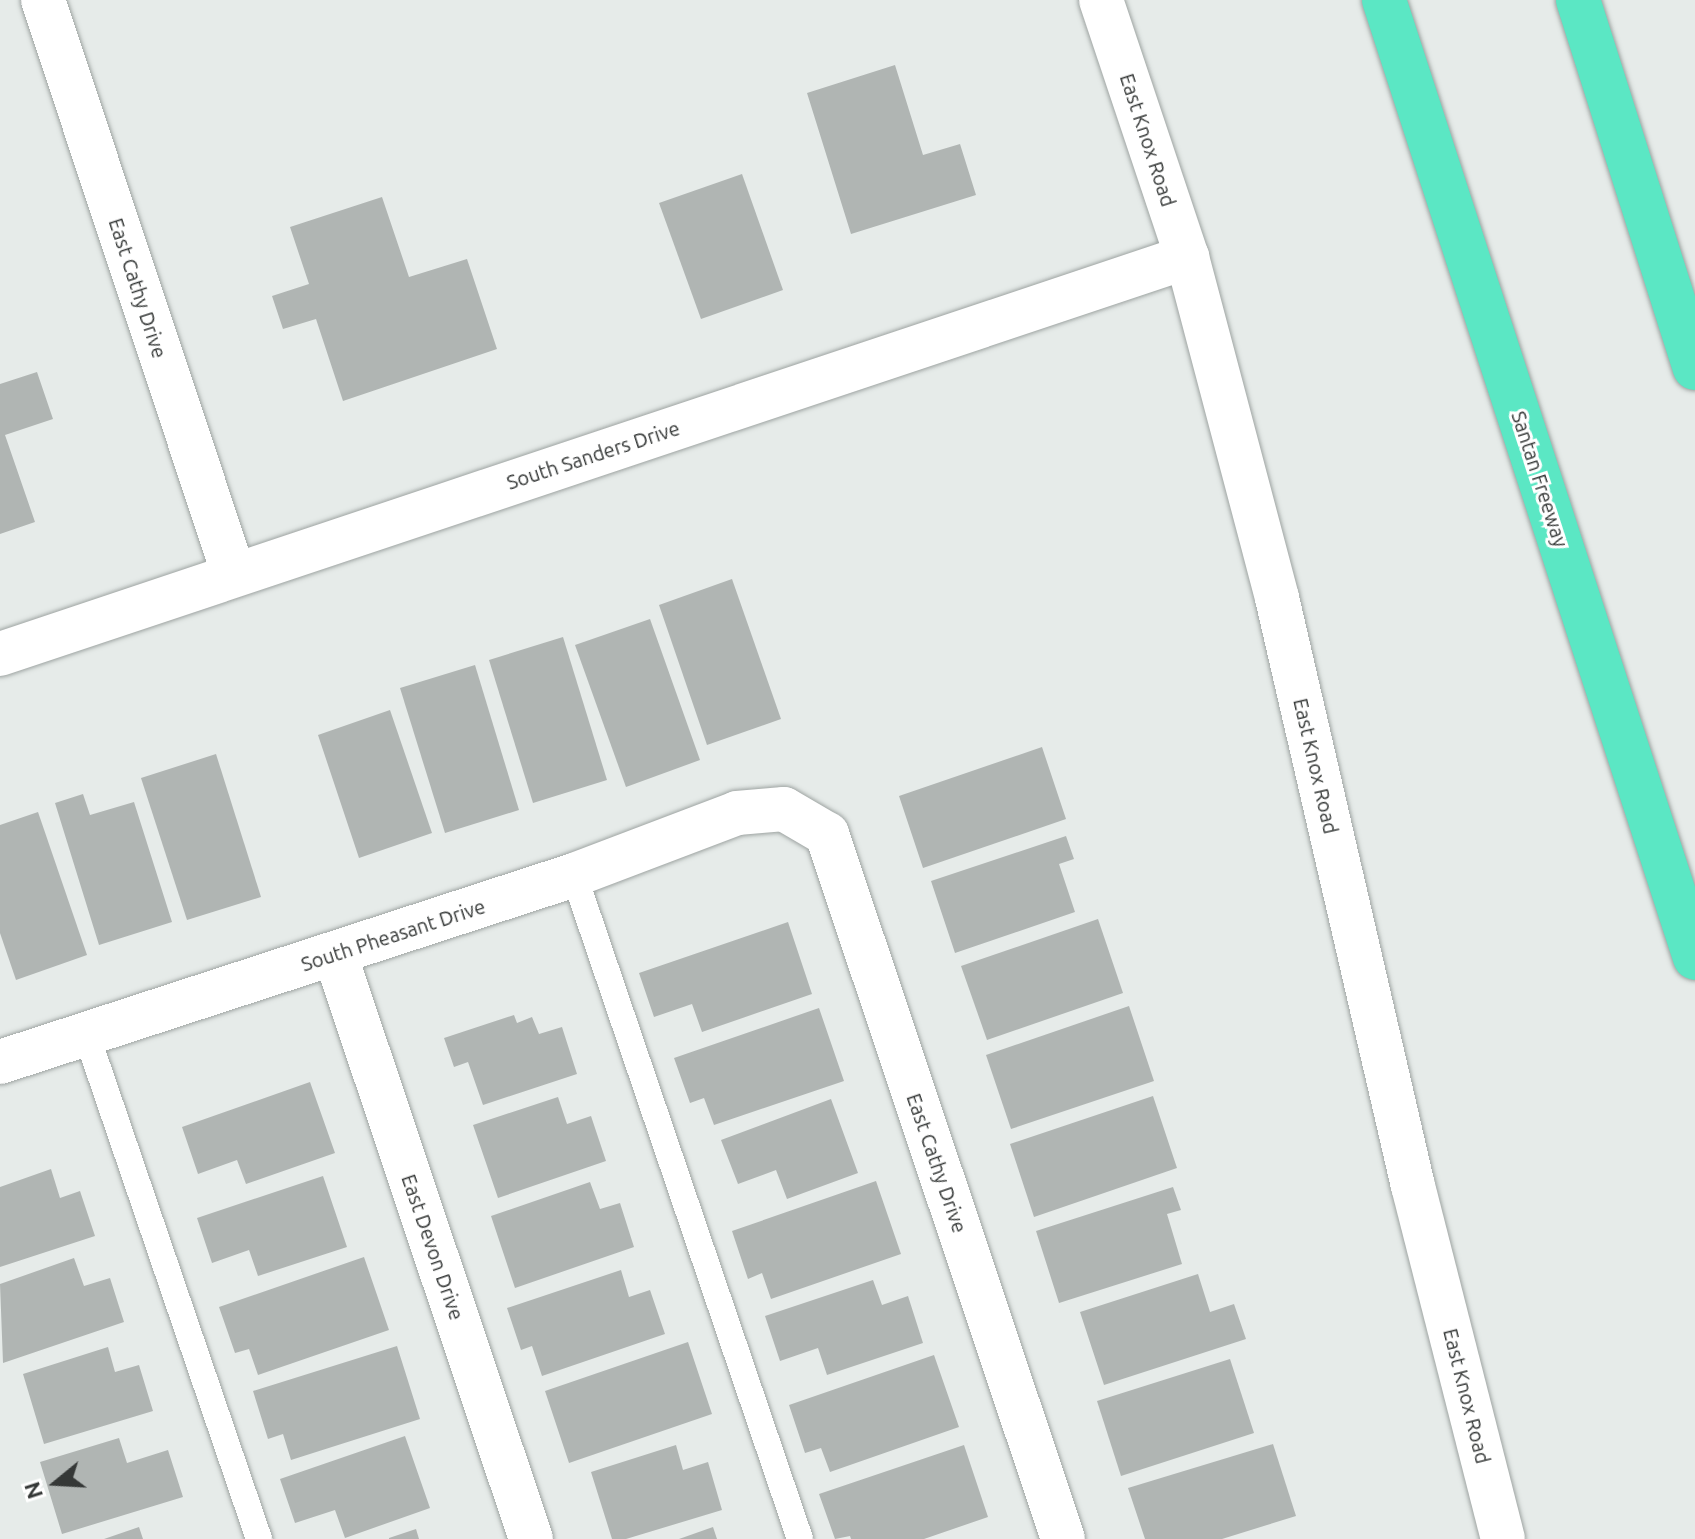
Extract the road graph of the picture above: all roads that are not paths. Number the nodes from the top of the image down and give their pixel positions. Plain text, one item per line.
1 (43, 0) edge
2 (1101, 0) edge
3 (1384, 0) edge
4 (1578, 0) edge
5 (1187, 257) junction
6 (1695, 368) edge
7 (234, 575) junction
8 (0, 654) edge
9 (784, 809) joint
10 (574, 875) junction
11 (335, 954) junction
12 (1695, 958) edge
13 (86, 1033) junction
14 (0, 1062) edge
15 (259, 1539) edge
16 (531, 1539) edge
17 (800, 1539) edge
18 (1063, 1539) edge
19 (1503, 1539) edge

1 - 7 street, East Cathy Drive
2 - 5 street, East Knox Road
3 - 12 highway, Santan Freeway
4 - 6 highway
5 - 7 street, South Sanders Drive
5 - 19 street, East Knox Road
7 - 8 street, South Sanders Drive
9 - 10 street, South Pheasant Drive
9 - 18 street, East Cathy Drive
10 - 11 street, South Pheasant Drive
10 - 17 lane
11 - 13 street, South Pheasant Drive
11 - 16 street, East Devon Drive
13 - 14 street, South Pheasant Drive
13 - 15 lane

